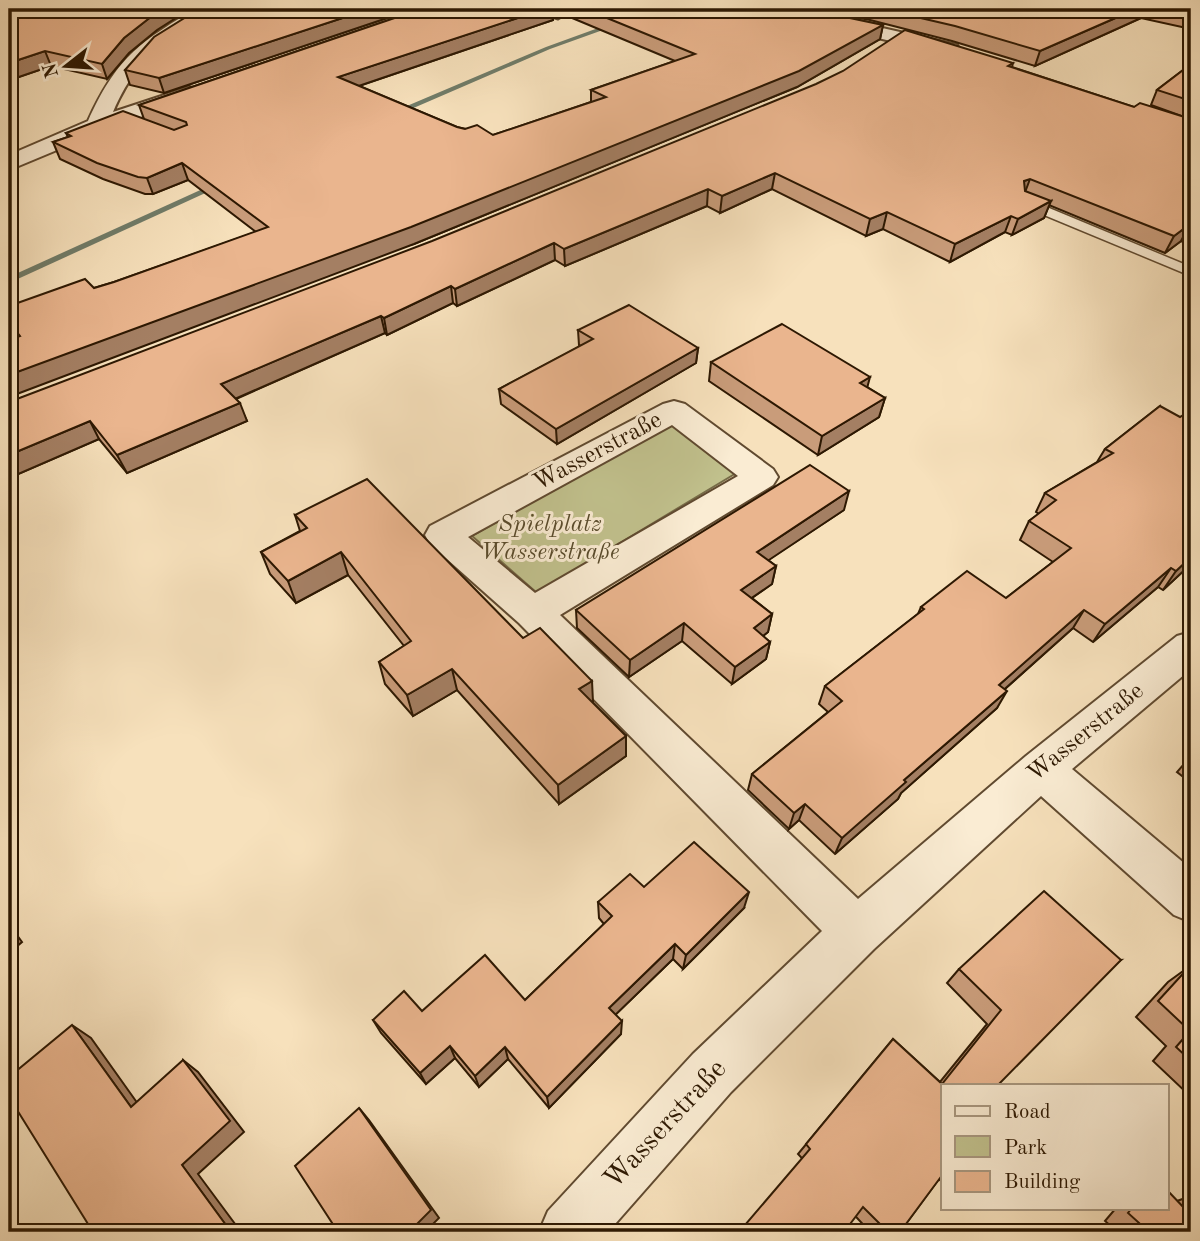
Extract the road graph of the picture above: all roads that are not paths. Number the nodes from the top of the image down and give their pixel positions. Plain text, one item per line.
1 (207, 9) edge
2 (534, 9) edge
3 (778, 9) edge
4 (814, 12) edge
5 (558, 16) dead end
6 (900, 35) junction
7 (965, 54) edge
8 (872, 55) edge
9 (201, 89) edge
10 (118, 117) junction
11 (97, 125) junction
12 (145, 126) edge
13 (9, 163) edge
14 (1025, 202) edge
15 (1191, 272) edge
16 (533, 613) junction
17 (1191, 647) edge
18 (1041, 769) junction
19 (1191, 899) edge
20 (857, 932) junction
21 (569, 1232) edge

1 - 11 street
2 - 5 lane
3 - 4 street
4 - 6 street
6 - 7 street
6 - 8 street
9 - 10 street
10 - 11 street
10 - 12 lane
11 - 13 street
14 - 15 lane
16 - 16 street, Wasserstraße
16 - 20 street, Wasserstraße
17 - 18 street, Wasserstraße
18 - 19 street
18 - 20 street, Wasserstraße
20 - 21 street, Wasserstraße

